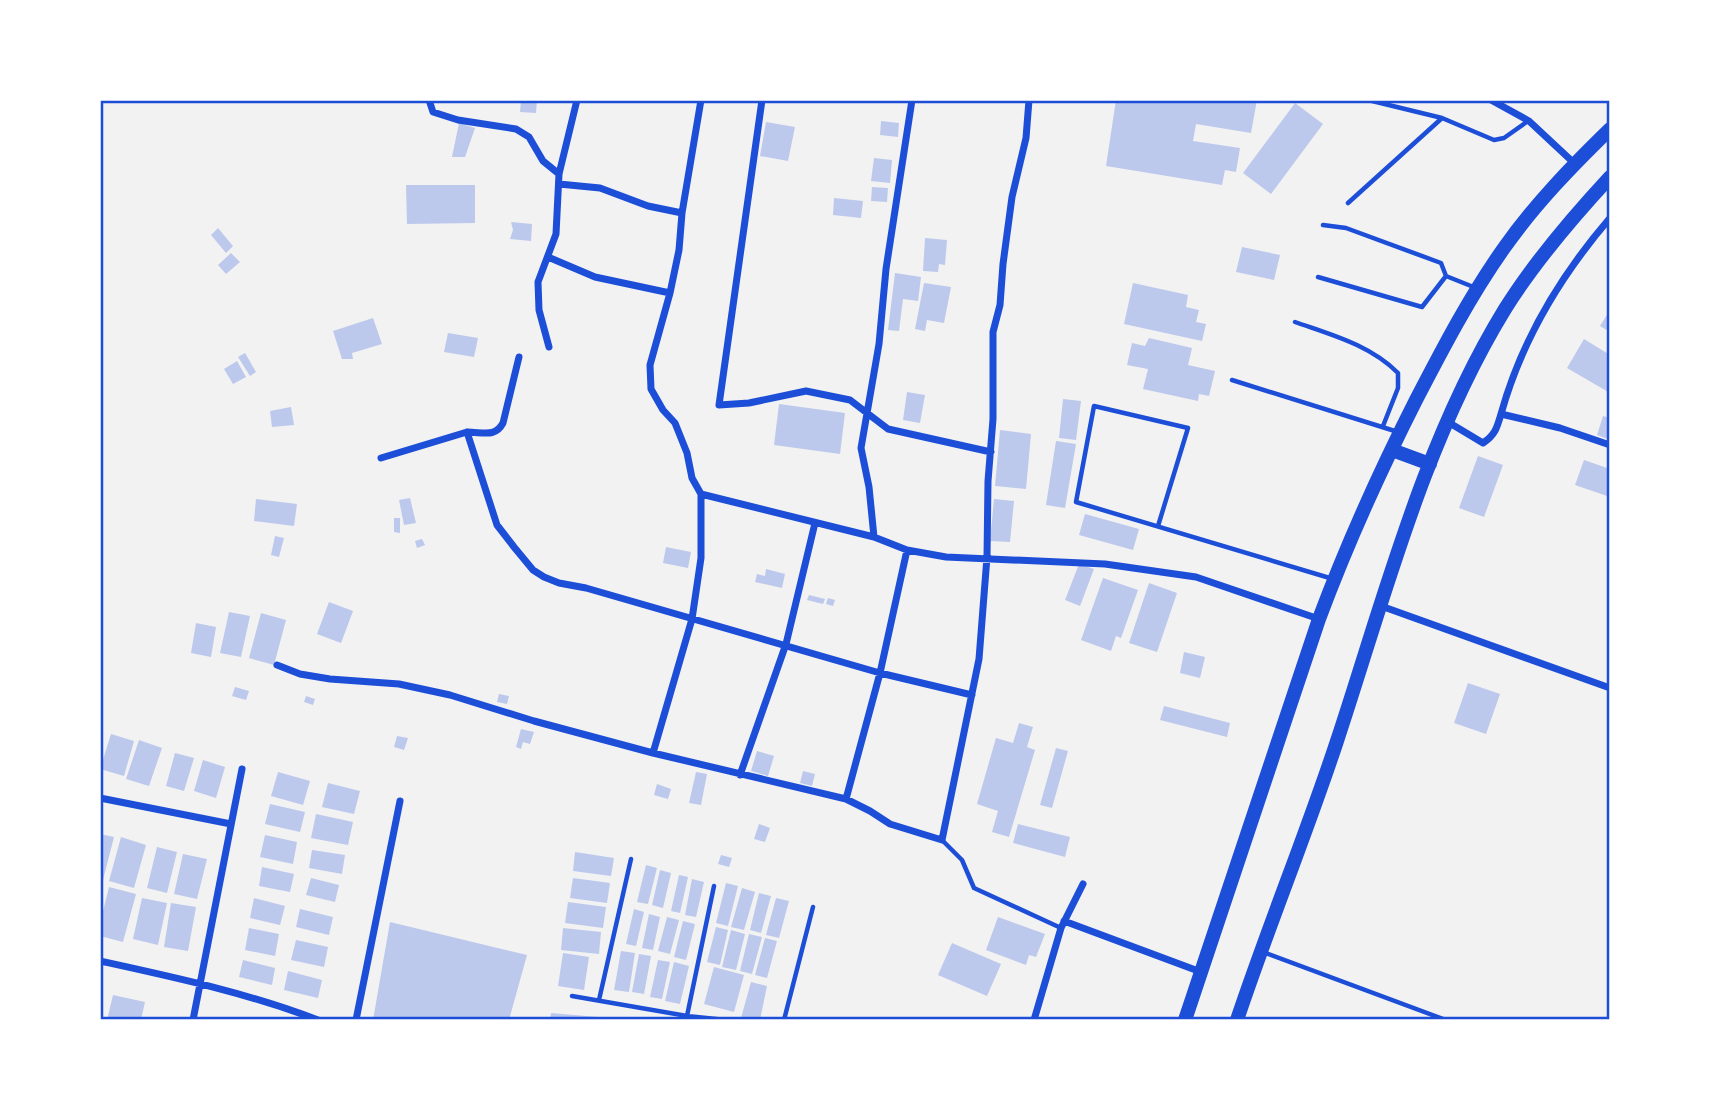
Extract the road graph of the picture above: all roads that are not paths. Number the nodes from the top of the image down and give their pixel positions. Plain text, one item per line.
1 (429, 100) edge
2 (577, 100) edge
3 (701, 100) edge
4 (762, 100) edge
5 (912, 100) edge
6 (1029, 100) edge
7 (1368, 100) edge
8 (1491, 100) edge
9 (1442, 118) junction
10 (1529, 121) junction
11 (1610, 129) edge
12 (1574, 163) junction
13 (559, 174) junction
14 (1610, 177) edge
15 (559, 184) junction
16 (1348, 203) dead end
17 (682, 213) junction
18 (1610, 218) edge
19 (1323, 225) dead end
20 (548, 257) junction
21 (1446, 276) junction
22 (1318, 278) dead end
23 (1477, 289) junction
24 (670, 293) junction
25 (1296, 322) dead end
26 (549, 347) dead end
27 (519, 357) dead end
28 (1232, 380) dead end
29 (868, 412) junction
30 (1501, 414) junction
31 (1447, 422) junction
32 (1383, 426) junction
33 (467, 432) junction
34 (1399, 432) junction
35 (1610, 445) edge
36 (1392, 450) junction
37 (991, 452) junction
38 (381, 458) dead end
39 (1430, 464) junction
40 (701, 494) junction
41 (815, 523) junction
42 (1158, 526) junction
43 (874, 537) junction
44 (907, 551) junction
45 (987, 557) junction
46 (1334, 579) junction
47 (1381, 606) junction
48 (692, 619) junction
49 (1319, 619) junction
50 (786, 644) junction
51 (277, 665) dead end
52 (880, 673) junction
53 (1610, 688) edge
54 (972, 695) junction
55 (653, 753) junction
56 (242, 769) dead end
57 (740, 775) junction
58 (100, 798) edge
59 (846, 799) junction
60 (400, 802) dead end
61 (231, 824) junction
62 (942, 840) junction
63 (631, 859) dead end
64 (1083, 884) dead end
65 (714, 886) dead end
66 (813, 907) dead end
67 (1063, 924) junction
68 (1262, 952) junction
69 (100, 961) edge
70 (1202, 972) junction
71 (200, 984) junction
72 (572, 996) dead end
73 (598, 1000) junction
74 (687, 1016) junction
75 (193, 1020) edge
76 (318, 1020) edge
77 (356, 1020) edge
78 (726, 1020) edge
79 (784, 1020) edge
80 (1034, 1020) edge
81 (1185, 1020) edge
82 (1237, 1020) edge
83 (1446, 1020) edge

1 - 13 street
2 - 13 street
3 - 17 street
4 - 29 street
5 - 29 street
6 - 37 street
7 - 9 lane
8 - 10 street
9 - 10 lane
9 - 16 lane
10 - 12 street
11 - 12 highway
12 - 23 highway
13 - 15 street
14 - 31 highway
15 - 17 street
15 - 20 street
17 - 24 street
18 - 30 street
19 - 21 lane
20 - 24 street
20 - 26 street
21 - 22 lane
21 - 23 lane
23 - 34 highway
24 - 40 street
25 - 32 lane
27 - 33 street
28 - 32 lane
29 - 37 street
29 - 43 street
30 - 31 street
30 - 35 street
31 - 39 highway
32 - 34 lane
33 - 38 street
33 - 48 street
34 - 36 highway
36 - 39 highway
36 - 46 highway
37 - 45 street
39 - 47 highway
40 - 41 street
40 - 48 street
41 - 43 street
41 - 50 street
42 - 42 lane
42 - 46 lane
43 - 44 street
44 - 45 street
44 - 52 street
45 - 49 street
45 - 54 street
46 - 49 highway
47 - 53 street
47 - 68 highway
48 - 50 street
48 - 55 street
49 - 70 highway
50 - 52 street
50 - 57 street
51 - 55 street
52 - 54 street
52 - 59 street
54 - 62 street
55 - 57 street
56 - 61 street
57 - 59 street
58 - 61 street
59 - 62 street
60 - 77 street
61 - 71 street
62 - 67 lane
63 - 73 lane
64 - 67 street
65 - 74 lane
66 - 79 lane
67 - 70 street
67 - 80 street
68 - 82 highway
68 - 83 lane
69 - 71 street
70 - 81 highway
71 - 75 street
71 - 76 street
72 - 73 lane
73 - 74 lane
74 - 78 lane

